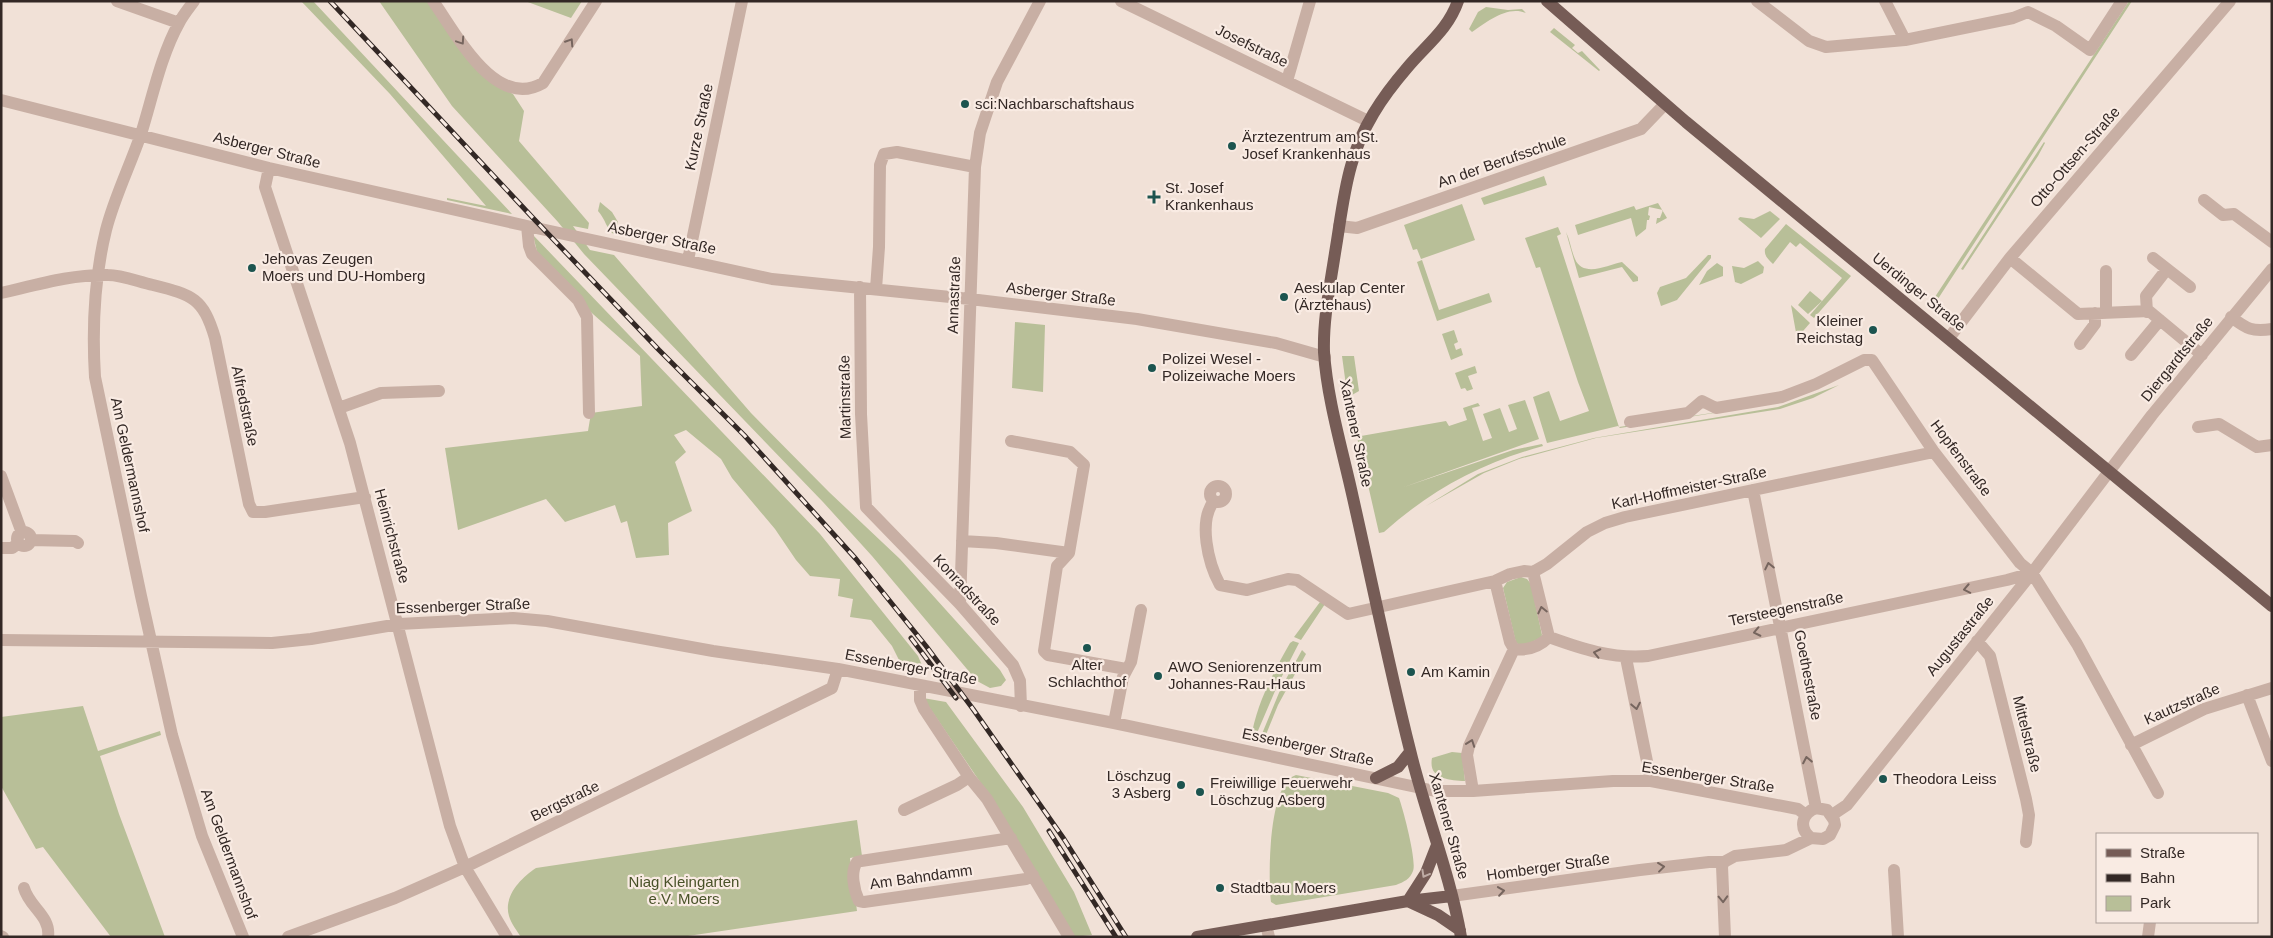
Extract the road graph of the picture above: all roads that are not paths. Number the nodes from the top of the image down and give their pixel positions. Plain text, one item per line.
1 (117, 1) edge
2 (194, 1) edge
3 (433, 1) edge
4 (596, 1) edge
5 (742, 1) edge
6 (1040, 1) edge
7 (1121, 1) edge
8 (1310, 1) edge
9 (1458, 1) edge
10 (1547, 1) edge
11 (1757, 1) edge
12 (1885, 1) edge
13 (2122, 1) edge
14 (2230, 1) edge
15 (179, 23) junction
16 (1905, 40) junction
17 (1287, 81) junction
18 (1, 100) edge
19 (1665, 104) junction
20 (1368, 121) junction
21 (140, 136) junction
22 (975, 167) junction
23 (270, 168) junction
24 (2204, 200) dead end
25 (527, 226) junction
26 (1339, 226) junction
27 (2272, 242) edge
28 (2010, 258) junction
29 (2153, 258) dead end
30 (688, 260) junction
31 (2272, 269) edge
32 (2167, 270) junction
33 (2106, 271) dead end
34 (97, 275) junction
35 (860, 287) junction
36 (2190, 288) dead end
37 (876, 289) junction
38 (1, 293) edge
39 (970, 299) junction
40 (2147, 312) junction
41 (2100, 313) junction
42 (2232, 317) junction
43 (2160, 320) junction
44 (2272, 329) edge
45 (1949, 338) junction
46 (2080, 344) dead end
47 (2131, 355) dead end
48 (2202, 355) junction
49 (1325, 356) junction
50 (439, 391) dead end
51 (339, 408) junction
52 (589, 413) dead end
53 (1630, 422) dead end
54 (2198, 426) dead end
55 (1011, 441) dead end
56 (2272, 445) edge
57 (1934, 452) junction
58 (2108, 472) junction
59 (1, 476) edge
60 (1753, 490) junction
61 (365, 497) junction
62 (1214, 501) dead end
63 (866, 507) joint
64 (24, 539) junction
65 (962, 541) junction
66 (78, 543) dead end
67 (1, 548) edge
68 (1069, 553) junction
69 (1534, 572) junction
70 (2032, 573) junction
71 (1495, 581) junction
72 (2270, 600) edge
73 (960, 604) junction
74 (1377, 607) junction
75 (1141, 610) dead end
76 (399, 624) junction
77 (1782, 626) junction
78 (1549, 637) junction
79 (1, 640) edge
80 (151, 641) junction
81 (1977, 641) junction
82 (1514, 649) junction
83 (1626, 658) junction
84 (838, 669) junction
85 (1126, 669) junction
86 (920, 686) junction
87 (2272, 688) edge
88 (2246, 695) junction
89 (1021, 706) junction
90 (1114, 723) junction
91 (2131, 745) junction
92 (1410, 752) junction
93 (2272, 761) edge
94 (969, 777) junction
95 (1376, 778) junction
96 (1651, 781) junction
97 (1420, 788) junction
98 (1472, 791) junction
99 (2158, 794) dead end
100 (904, 810) dead end
101 (1811, 811) junction
102 (1832, 815) junction
103 (1011, 838) junction
104 (1811, 838) junction
105 (2026, 842) dead end
106 (1438, 845) junction
107 (1724, 862) junction
108 (465, 867) junction
109 (1894, 870) dead end
110 (1033, 875) junction
111 (24, 888) dead end
112 (1452, 896) junction
113 (1408, 901) junction
114 (2150, 923) edge
115 (1267, 931) edge
116 (1460, 934) edge
117 (48, 937) edge
118 (243, 937) edge
119 (288, 937) edge
120 (507, 937) edge
121 (1069, 937) edge
122 (1197, 937) edge
123 (1725, 937) edge
124 (1898, 937) edge
125 (2148, 937) edge

1 - 15 street
2 - 15 street, Am Geldermannshof
3 -> 4 street
5 - 30 street, Kurze Straße
6 - 22 street, Annastraße
7 - 17 street, Josefstraße
8 - 17 street
9 - 20 main road, Xantener Straße
10 - 19 main road, Uerdinger Straße
11 - 16 street
12 - 16 street
13 - 16 street
14 - 28 street, Otto-Ottsen-Straße
15 - 21 street, Am Geldermannshof
17 - 20 street, Josefstraße
18 - 21 street, Asberger Straße
19 - 26 street, An der Berufsschule
19 - 45 main road, Uerdinger Straße
20 - 26 main road, Xantener Straße
21 - 23 street, Asberger Straße
21 - 34 street, Am Geldermannshof
22 - 37 street
22 - 39 street, Annastraße
23 - 25 street, Asberger Straße
23 - 51 street, Heinrichstraße
24 - 27 street
25 - 30 street, Asberger Straße
25 - 52 street
26 - 49 main road, Xantener Straße
28 - 41 street
28 - 45 street, Otto-Ottsen-Straße
29 - 32 street
30 - 35 street, Asberger Straße
31 - 42 street, Diergardtstraße
32 - 36 street
32 - 40 street
33 - 41 street
34 - 38 street
34 - 61 street, Alfredstraße
34 - 80 street, Am Geldermannshof
35 - 37 street, Asberger Straße
35 - 63 street, Martinstraße
37 - 39 street, Asberger Straße
39 - 49 street, Asberger Straße
39 - 65 street, Annastraße
40 - 41 street
40 - 43 street
41 - 46 street
42 - 44 street
42 - 48 street, Diergardtstraße
43 - 47 street
43 - 48 street
45 - 58 main road, Uerdinger Straße
48 - 58 street, Diergardtstraße
49 - 74 main road, Xantener Straße
50 - 51 street
51 - 61 street, Heinrichstraße
53 - 57 street, Hopfenstraße
54 - 56 street
55 - 68 street
57 - 60 street, Karl-Hoffmeister-Straße
57 - 70 street, Hopfenstraße
58 - 70 street, Augustastraße
58 - 72 main road, Uerdinger Straße
59 - 64 street
60 - 69 street, Karl-Hoffmeister-Straße
77 -> 60 street, Goethestraße
61 - 76 street, Heinrichstraße
62 - 74 street, Karl-Hoffmeister-Straße
63 - 73 street, Konradstraße
64 - 66 street
64 - 67 street
65 - 68 street
65 - 73 street, Annastraße
68 - 85 street
69 - 71 street, Karl-Hoffmeister-Straße
78 -> 69 street
70 -> 77 street, Tersteegenstraße
70 - 81 street, Augustastraße
70 - 91 street, Hopfenstraße
71 - 74 street, Karl-Hoffmeister-Straße
71 - 82 street
73 - 89 street, Konradstraße
74 - 92 main road, Xantener Straße
75 - 85 street
76 - 80 street, Essenberger Straße
76 - 84 street, Essenberger Straße
76 - 108 street, Heinrichstraße
77 -> 83 street, Tersteegenstraße
101 -> 77 street, Goethestraße
78 - 82 street
83 -> 78 street, Tersteegenstraße
79 - 80 street, Essenberger Straße
80 - 118 street, Am Geldermannshof
81 - 102 street, Augustastraße
81 - 105 street, Mittelstraße
98 -> 82 street
83 -> 96 street
84 - 86 street, Essenberger Straße
84 - 108 street, Bergstraße
85 - 90 street
86 - 89 street, Essenberger Straße
86 - 94 street
87 - 88 street, Kautzstraße
88 - 91 street, Kautzstraße
88 - 93 street
89 - 90 street, Essenberger Straße
90 - 95 street, Essenberger Straße
91 - 99 street, Hopfenstraße
92 - 95 main road
92 - 97 main road, Xantener Straße
94 - 100 street
94 - 103 street
95 - 97 street, Essenberger Straße
96 - 98 street, Essenberger Straße
96 - 101 street, Essenberger Straße
97 - 98 street, Essenberger Straße
97 - 106 main road, Xantener Straße
101 - 102 street
101 - 104 street
102 - 104 street, Homberger Straße
103 - 110 street
103 - 110 street, Am Bahndamm
104 - 107 street, Homberger Straße
106 - 112 main road, Xantener Straße
106 -> 113 main road
112 -> 107 street, Homberger Straße
107 -> 123 street
108 - 119 street, Bergstraße
108 - 120 street, Heinrichstraße
109 - 124 street
110 - 121 street
111 - 117 street
112 - 113 main road, Homberger Straße
112 - 116 main road, Xantener Straße
113 - 115 main road, Homberger Straße
113 - 116 main road
114 - 125 street
115 - 122 main road, Homberger Straße

